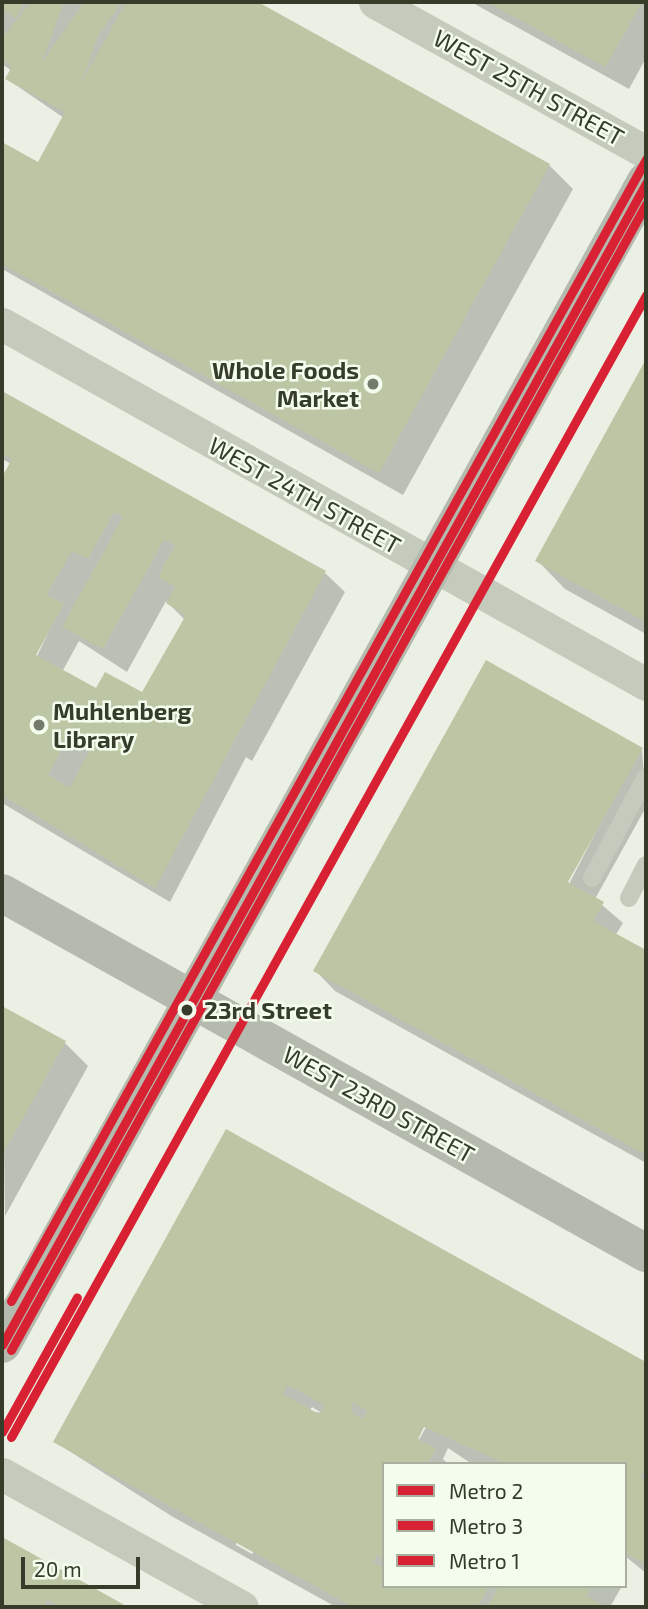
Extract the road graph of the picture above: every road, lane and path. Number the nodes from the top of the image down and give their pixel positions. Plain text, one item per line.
1 (374, 2) edge
2 (646, 152) edge
3 (646, 181) edge
4 (2, 324) edge
5 (433, 566) junction
6 (646, 684) edge
7 (646, 777) edge
8 (646, 865) edge
9 (592, 878) dead end
10 (2, 893) edge
11 (629, 898) dead end
12 (193, 1000) junction
13 (646, 1253) edge
14 (2, 1344) edge
15 (2, 1474) edge
16 (242, 1607) edge

1 - 2 street, WEST 25TH STREET
3 - 5 main road
4 - 5 street, WEST 24TH STREET
5 - 6 street, WEST 24TH STREET
5 - 12 main road
7 - 9 lane
8 - 11 lane
10 - 12 main road, WEST 23RD STREET
12 - 13 main road, WEST 23RD STREET
12 - 14 main road
15 - 16 street

